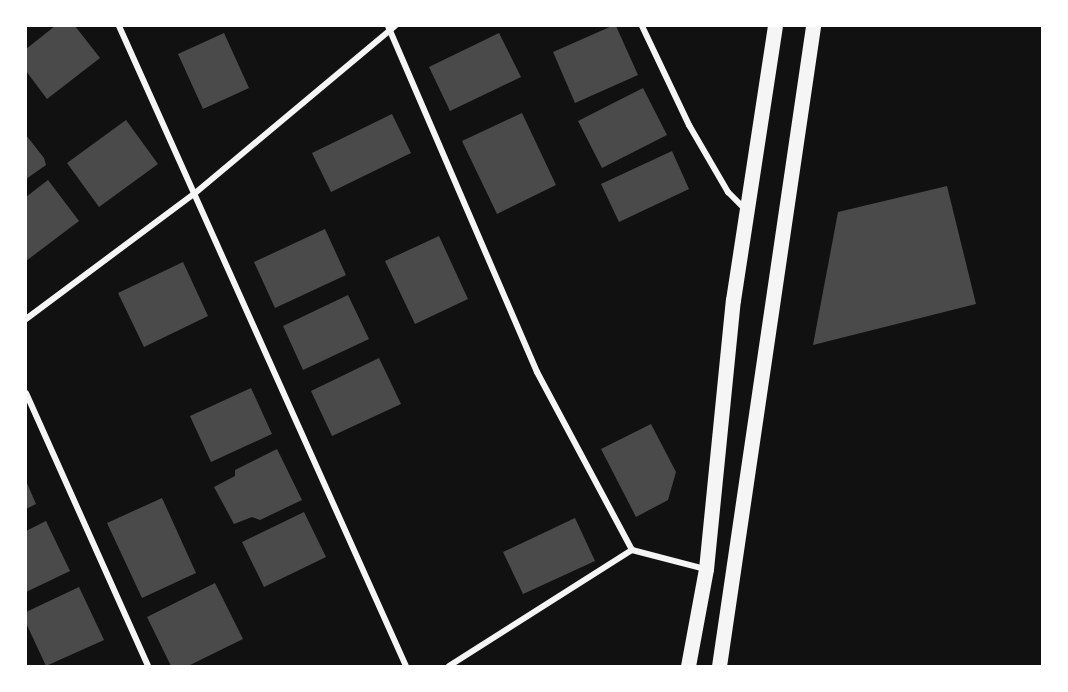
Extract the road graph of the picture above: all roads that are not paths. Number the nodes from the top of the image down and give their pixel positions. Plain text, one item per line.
1 (119, 26) edge
2 (642, 26) edge
3 (776, 26) edge
4 (813, 26) edge
5 (391, 27) edge
6 (194, 194) junction
7 (747, 211) junction
8 (26, 319) edge
9 (26, 393) edge
10 (632, 550) junction
11 (706, 569) junction
12 (148, 666) edge
13 (406, 666) edge
14 (449, 666) edge
15 (688, 666) edge
16 (719, 666) edge

1 - 6 street
2 - 7 street
3 - 7 main road
4 - 16 main road
5 - 6 street
5 - 10 street
6 - 8 street
6 - 13 street
7 - 11 main road
9 - 12 street
10 - 11 street
10 - 14 street
11 - 15 main road

